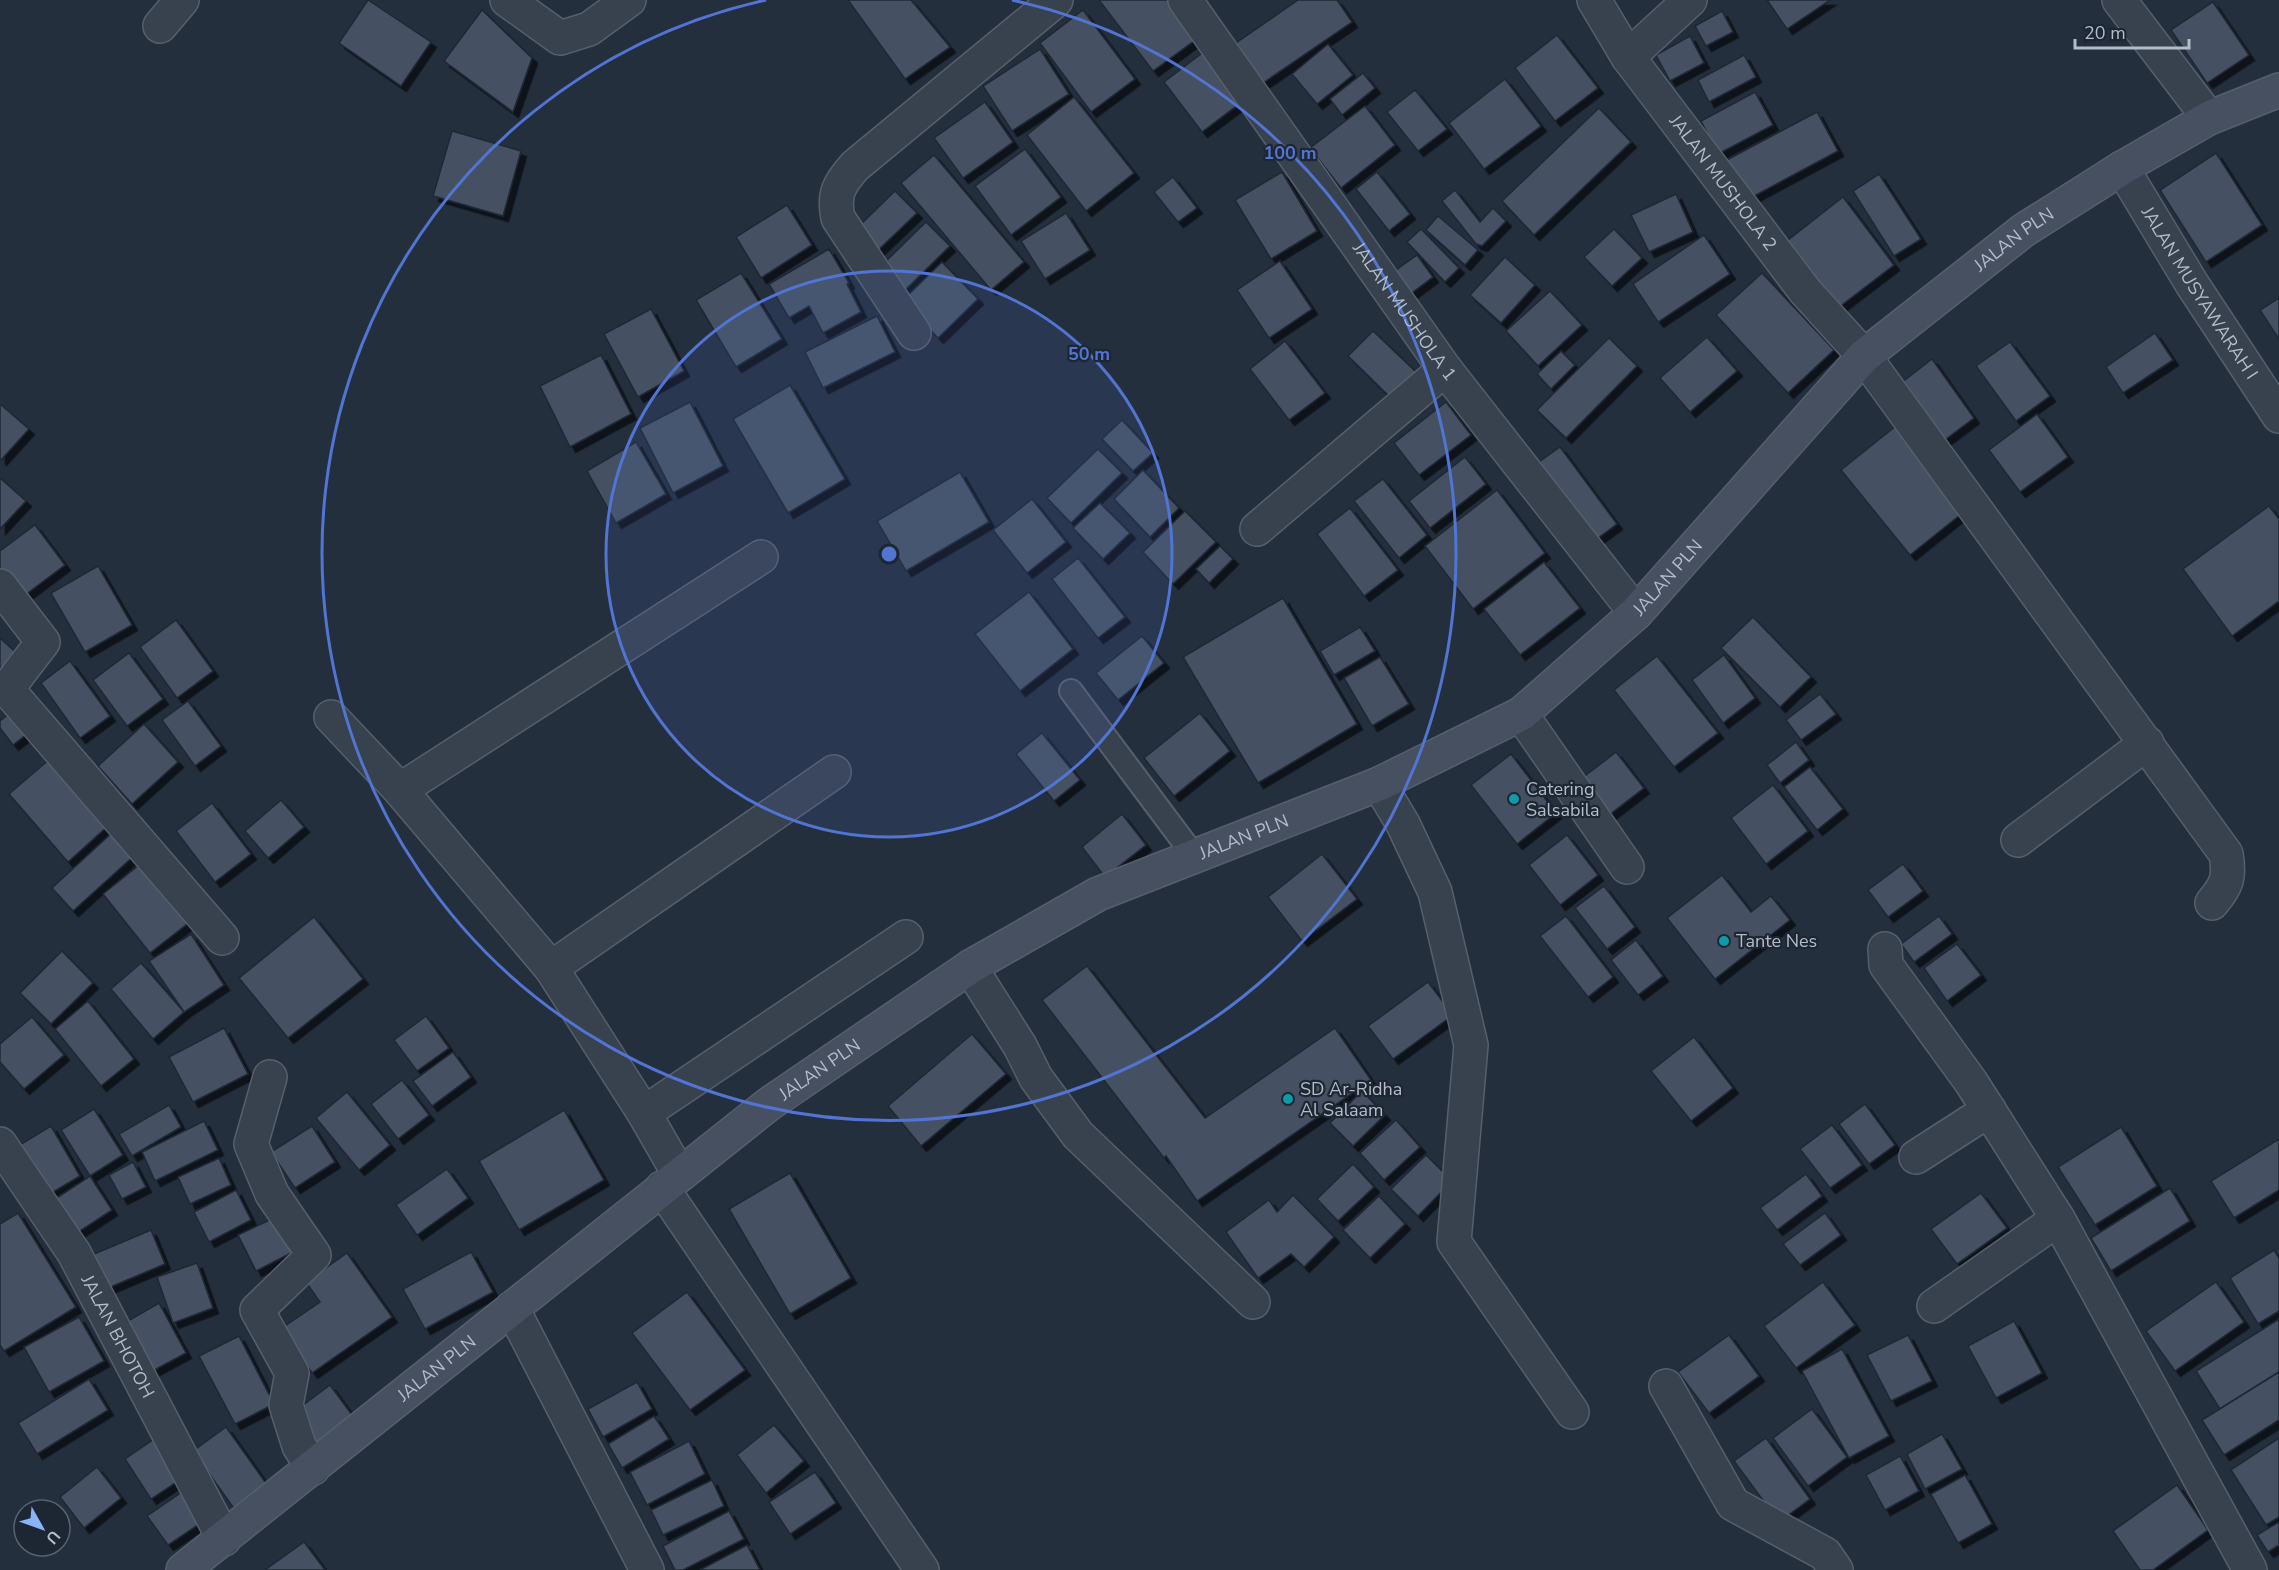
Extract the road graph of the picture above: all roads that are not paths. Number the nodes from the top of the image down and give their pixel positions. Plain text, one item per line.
1 (182, 0) edge
2 (507, 0) edge
3 (629, 0) edge
4 (1056, 0) edge
5 (1185, 0) edge
6 (1594, 0) edge
7 (1690, 0) edge
8 (2119, 0) edge
9 (160, 26) dead end
10 (1628, 57) junction
11 (2279, 90) edge
12 (2209, 118) junction
13 (2122, 168) junction
14 (914, 333) dead end
15 (1864, 356) junction
16 (1445, 369) junction
17 (2279, 416) edge
18 (1257, 529) dead end
19 (761, 557) dead end
20 (0, 586) edge
21 (1636, 613) junction
22 (1071, 691) dead end
23 (1521, 714) junction
24 (331, 717) dead end
25 (2147, 743) junction
26 (834, 772) dead end
27 (1378, 784) junction
28 (400, 790) junction
29 (2018, 840) dead end
30 (1195, 857) junction
31 (1627, 867) dead end
32 (2212, 903) dead end
33 (906, 937) dead end
34 (222, 938) dead end
35 (1885, 949) dead end
36 (970, 967) junction
37 (551, 968) junction
38 (270, 1077) dead end
39 (1989, 1110) junction
40 (644, 1113) junction
41 (0, 1144) edge
42 (1916, 1157) dead end
43 (670, 1181) junction
44 (2058, 1219) junction
45 (1253, 1302) dead end
46 (1934, 1306) dead end
47 (512, 1308) junction
48 (1666, 1386) dead end
49 (1572, 1413) dead end
50 (313, 1468) junction
51 (224, 1539) junction
52 (183, 1570) edge
53 (647, 1570) edge
54 (922, 1570) edge
55 (1836, 1570) edge
56 (2250, 1570) edge

1 - 9 street
2 - 3 street
4 - 14 street
5 - 16 street, JALAN MUSHOLA 1
6 - 10 street, JALAN MUSHOLA 2
7 - 10 street
8 - 12 street
10 - 15 street, JALAN MUSHOLA 2
11 - 12 street, JALAN PLN
12 - 13 street, JALAN PLN
13 - 15 street, JALAN PLN
13 - 17 street, JALAN MUSYAWARAH I
15 - 21 street, JALAN PLN
15 - 25 street, JALAN MUSHOLA 2
16 - 18 street
16 - 21 street, JALAN MUSHOLA 1
19 - 28 street
20 - 34 street
21 - 23 street, JALAN PLN
22 - 30 lane
23 - 27 street, JALAN PLN
23 - 31 street
24 - 28 street
25 - 29 street
25 - 32 street, JALAN MUSHOLA 2
26 - 37 street
27 - 30 street, JALAN PLN
27 - 49 street
28 - 37 street
30 - 36 street, JALAN PLN
33 - 40 street
35 - 39 street
36 - 43 street, JALAN PLN
36 - 45 street
37 - 40 street
38 - 50 street
39 - 42 street
39 - 44 street
40 - 43 street
41 - 51 street, JALAN BHOTOH
43 - 47 street, JALAN PLN
43 - 54 street
44 - 46 street
44 - 56 street
47 - 50 street, JALAN PLN
47 - 53 street
48 - 55 street
50 - 51 street, JALAN PLN
51 - 52 street, JALAN PLN

